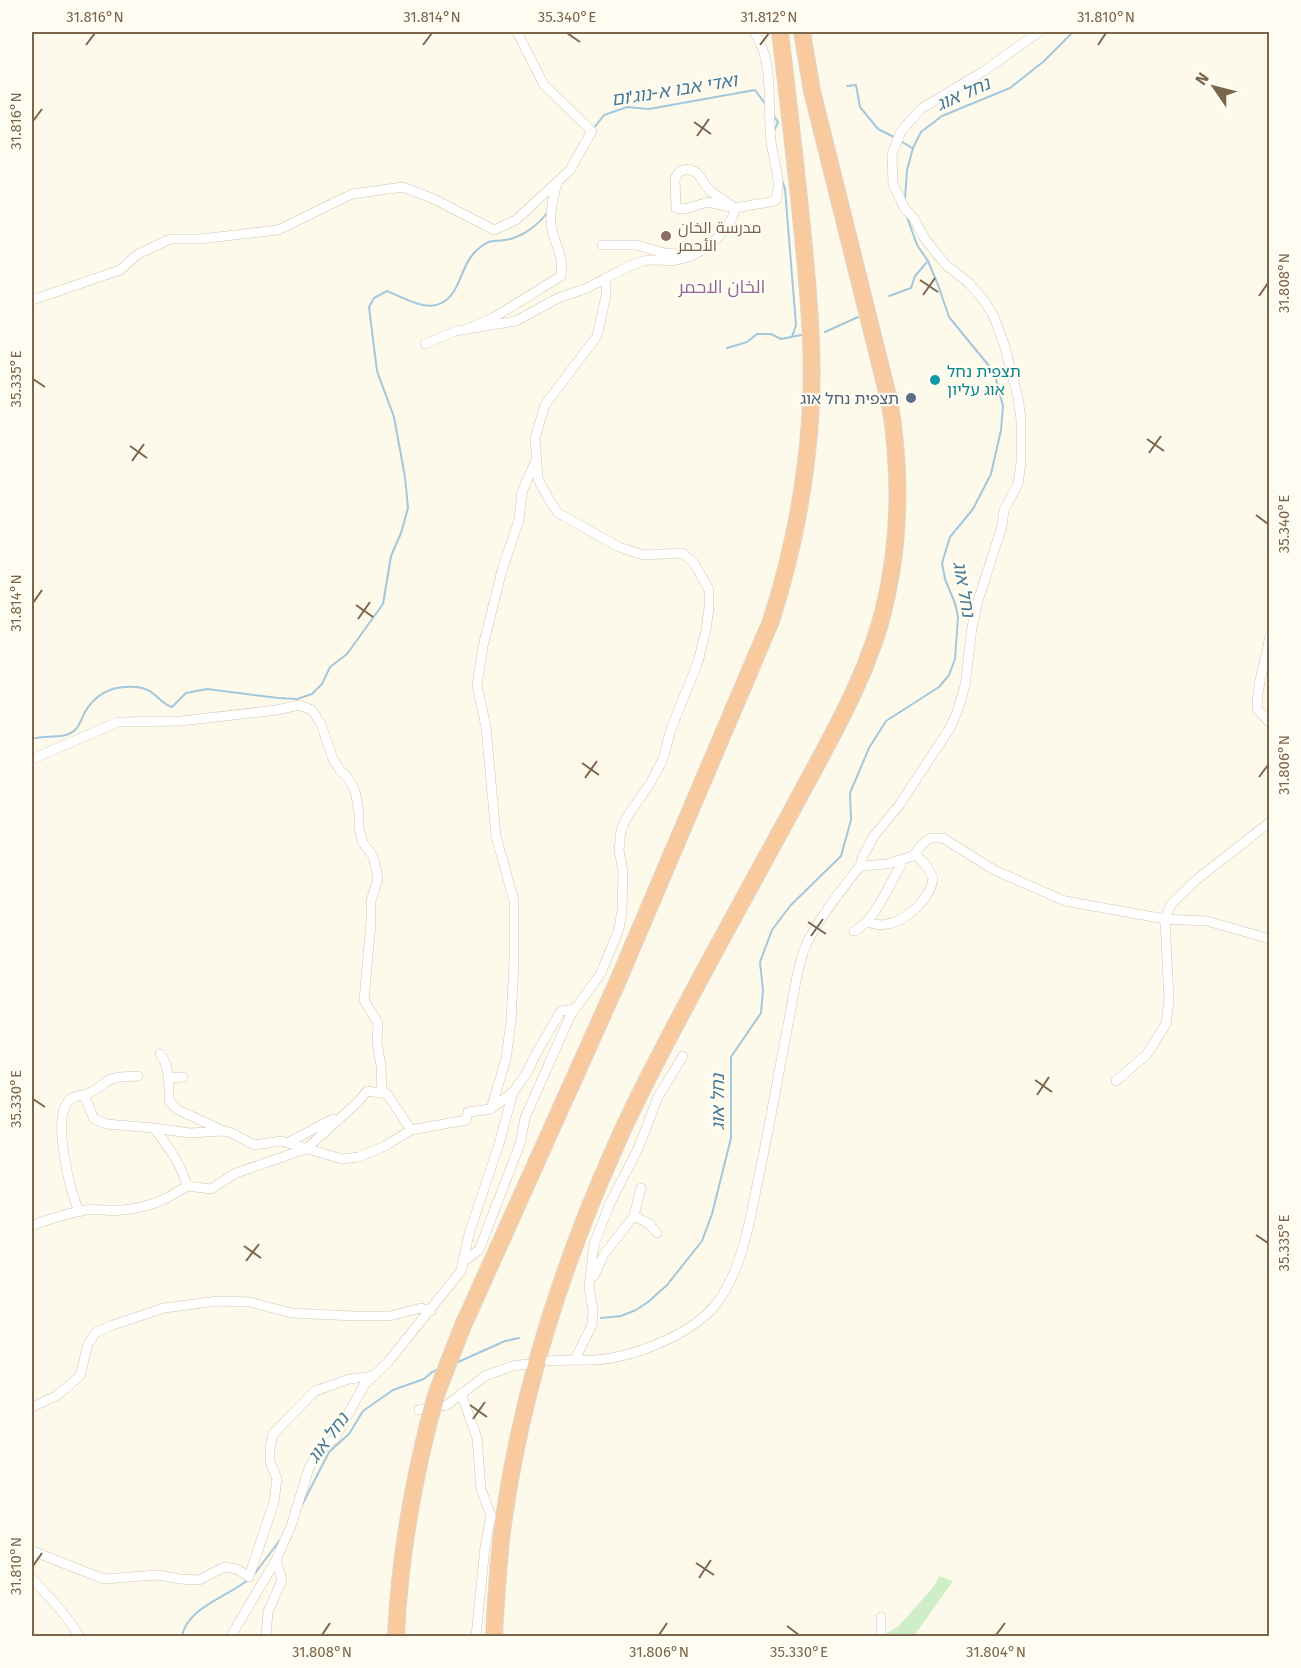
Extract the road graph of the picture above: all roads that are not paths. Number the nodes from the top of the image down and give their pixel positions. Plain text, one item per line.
1 (517, 32) edge
2 (754, 32) edge
3 (780, 32) edge
4 (802, 32) edge
5 (1039, 32) edge
6 (557, 182) junction
7 (735, 208) junction
8 (602, 244) dead end
9 (692, 255) junction
10 (606, 278) junction
11 (32, 300) edge
12 (467, 329) junction
13 (425, 344) dead end
14 (536, 460) junction
15 (1269, 635) edge
16 (1269, 723) edge
17 (32, 759) edge
18 (1269, 822) edge
19 (915, 854) junction
20 (901, 860) junction
21 (860, 866) junction
22 (1165, 919) junction
23 (867, 921) junction
24 (854, 931) dead end
25 (1269, 939) edge
26 (575, 1009) junction
27 (160, 1054) dead end
28 (683, 1056) dead end
29 (138, 1076) dead end
30 (183, 1077) dead end
31 (169, 1078) junction
32 (1116, 1082) dead end
33 (513, 1092) junction
34 (382, 1093) junction
35 (84, 1095) junction
36 (491, 1109) junction
37 (344, 1114) junction
38 (154, 1128) junction
39 (224, 1131) junction
40 (411, 1131) junction
41 (287, 1143) junction
42 (306, 1149) junction
43 (186, 1186) junction
44 (641, 1188) dead end
45 (79, 1212) junction
46 (634, 1216) junction
47 (32, 1226) edge
48 (657, 1233) dead end
49 (463, 1262) junction
50 (590, 1286) junction
51 (431, 1311) junction
52 (575, 1359) junction
53 (549, 1361) dead end
54 (528, 1364) dead end
55 (374, 1376) junction
56 (461, 1393) junction
57 (32, 1407) edge
58 (419, 1410) dead end
59 (32, 1551) edge
60 (276, 1560) junction
61 (32, 1579) edge
62 (881, 1617) dead end
63 (79, 1636) edge
64 (231, 1636) edge
65 (266, 1636) edge
66 (396, 1636) edge
67 (476, 1636) edge
68 (494, 1636) edge
69 (881, 1636) edge

1 - 6 street
2 - 7 street
3 - 66 highway, bridge
4 - 68 highway
5 - 21 street
6 - 11 street
6 - 12 street
7 - 7 street
7 - 9 street
8 - 9 street
9 - 10 street
10 - 12 street
10 - 14 street
12 - 13 street
14 - 26 street
14 - 36 street
15 - 16 street
17 - 34 street
18 - 22 street
19 - 20 street
19 - 22 street
19 - 23 street
20 - 21 street
20 - 23 street
21 - 52 street
22 - 25 street
22 - 32 street
23 - 24 street
26 - 33 street
26 - 49 street
27 - 31 street
28 - 50 street
29 - 35 street
30 - 31 street
31 - 39 street
33 - 36 street
33 - 49 street
34 - 37 street
34 - 40 street
35 - 38 street
35 - 45 street
36 - 40 street
37 - 41 street
37 - 42 street
38 - 39 street
38 - 43 street
39 - 41 street
40 - 42 street
41 - 42 street
42 - 43 street
43 - 45 street
44 - 46 street
45 - 47 street
46 - 48 street
46 - 50 street
49 - 51 street
50 - 52 street
51 - 55 street
51 - 57 street
52 - 53 street
54 - 56 street
55 - 59 street
55 - 60 street
56 - 58 street
56 - 67 street
60 - 64 street
60 - 65 street
61 - 63 street
62 - 69 street

